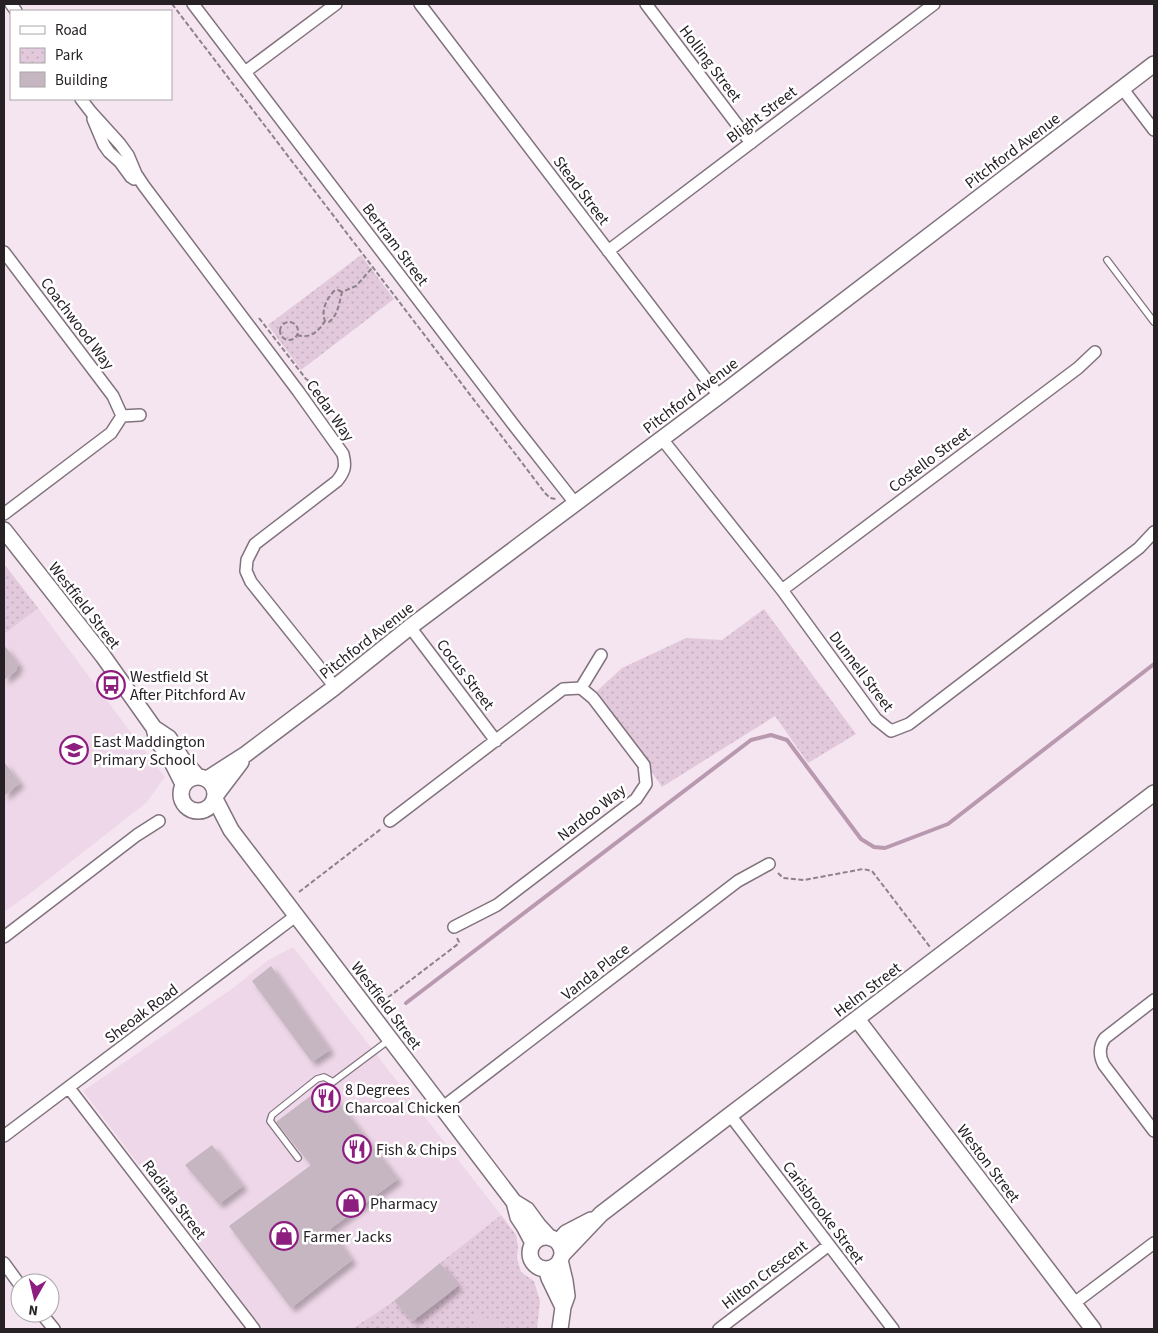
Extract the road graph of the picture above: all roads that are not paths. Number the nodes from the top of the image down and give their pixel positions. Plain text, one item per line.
1 (193, 4) edge
2 (336, 4) edge
3 (420, 4) edge
4 (646, 4) edge
5 (934, 4) edge
6 (1154, 64) edge
7 (245, 72) junction
8 (1122, 88) junction
9 (82, 100) edge
10 (91, 112) junction
11 (1154, 130) edge
12 (751, 143) junction
13 (144, 186) junction
14 (608, 251) junction
15 (4, 252) edge
16 (1107, 260) dead end
17 (1154, 322) edge
18 (1094, 352) dead end
19 (719, 396) junction
20 (140, 415) dead end
21 (122, 416) junction
22 (662, 438) junction
23 (570, 498) junction
24 (4, 514) edge
25 (4, 530) edge
26 (1154, 532) edge
27 (782, 590) junction
28 (410, 628) junction
29 (601, 655) dead end
30 (335, 687) junction
31 (581, 688) junction
32 (154, 728) junction
33 (496, 741) junction
34 (246, 754) junction
35 (202, 778) junction
36 (183, 784) junction
37 (1154, 793) edge
38 (215, 797) junction
39 (199, 811) junction
40 (159, 821) dead end
41 (390, 821) road end
42 (232, 830) junction
43 (769, 864) road end
44 (297, 915) junction
45 (454, 927) dead end
46 (4, 937) edge
47 (1154, 1000) edge
48 (857, 1019) junction
49 (390, 1038) junction
50 (69, 1088) junction
51 (443, 1108) junction
52 (730, 1115) junction
53 (1154, 1131) edge
54 (4, 1136) edge
55 (298, 1158) dead end
56 (514, 1202) junction
57 (1154, 1242) edge
58 (533, 1243) junction
59 (829, 1245) junction
60 (557, 1249) junction
61 (546, 1269) junction
62 (1073, 1304) junction
63 (563, 1307) junction
64 (254, 1329) edge
65 (560, 1329) edge
66 (718, 1329) edge
67 (893, 1329) edge
68 (1092, 1329) edge

1 - 7 street, Bertram Street
2 - 7 street
3 - 14 street, Stead Street
4 - 12 street, Holling Street
5 - 12 street, Blight Street
6 - 8 street, Pitchford Avenue
7 - 23 street, Bertram Street
8 - 11 street
8 - 19 street, Pitchford Avenue
9 - 10 street
10 - 13 street, Cedar Way
10 - 13 street, Cedar Way
12 - 14 street, Blight Street
13 - 30 street, Cedar Way
14 - 19 street, Stead Street
15 - 21 street, Coachwood Way
16 - 17 lane
18 - 27 street, Costello Street
19 - 22 street, Pitchford Avenue
20 - 21 street
21 - 24 street
22 - 23 street, Pitchford Avenue
22 - 27 street, Dunnell Street
23 - 28 street, Pitchford Avenue
25 - 32 street, Westfield Street
26 - 27 street, Dunnell Street
28 - 30 street, Pitchford Avenue
28 - 33 street, Cocus Street
29 - 31 street
30 - 34 street, Pitchford Avenue
31 - 33 street
31 - 45 street, Nardoo Way
32 - 35 street, Westfield Street
32 - 36 street, Westfield Street
33 - 41 street
34 - 35 street, Pitchford Avenue
34 - 38 street, Pitchford Avenue
35 - 36 street
35 - 38 street
36 - 39 street
37 - 48 street, Helm Street
38 - 39 street
38 - 42 street, Westfield Street
39 - 42 street, Westfield Street
40 - 46 street
42 - 44 street, Westfield Street
43 - 51 street, Vanda Place
44 - 49 street, Westfield Street
44 - 50 street, Sheoak Road
47 - 53 street
48 - 52 street, Helm Street
48 - 62 street, Weston Street
49 - 51 street, Westfield Street
49 - 55 lane
50 - 54 street, Sheoak Road
50 - 64 street, Radiata Street
51 - 56 street, Westfield Street
52 - 59 street, Carisbrooke Street
52 - 60 street, Helm Street
56 - 58 street, Westfield Street
56 - 60 street, Westfield Street
57 - 62 street
58 - 60 street
58 - 61 street
59 - 66 street, Hilton Crescent
59 - 67 street, Carisbrooke Street
60 - 61 street
60 - 63 street, Westfield Street
61 - 63 street
62 - 68 street, Weston Street
63 - 65 street, Westfield Street

